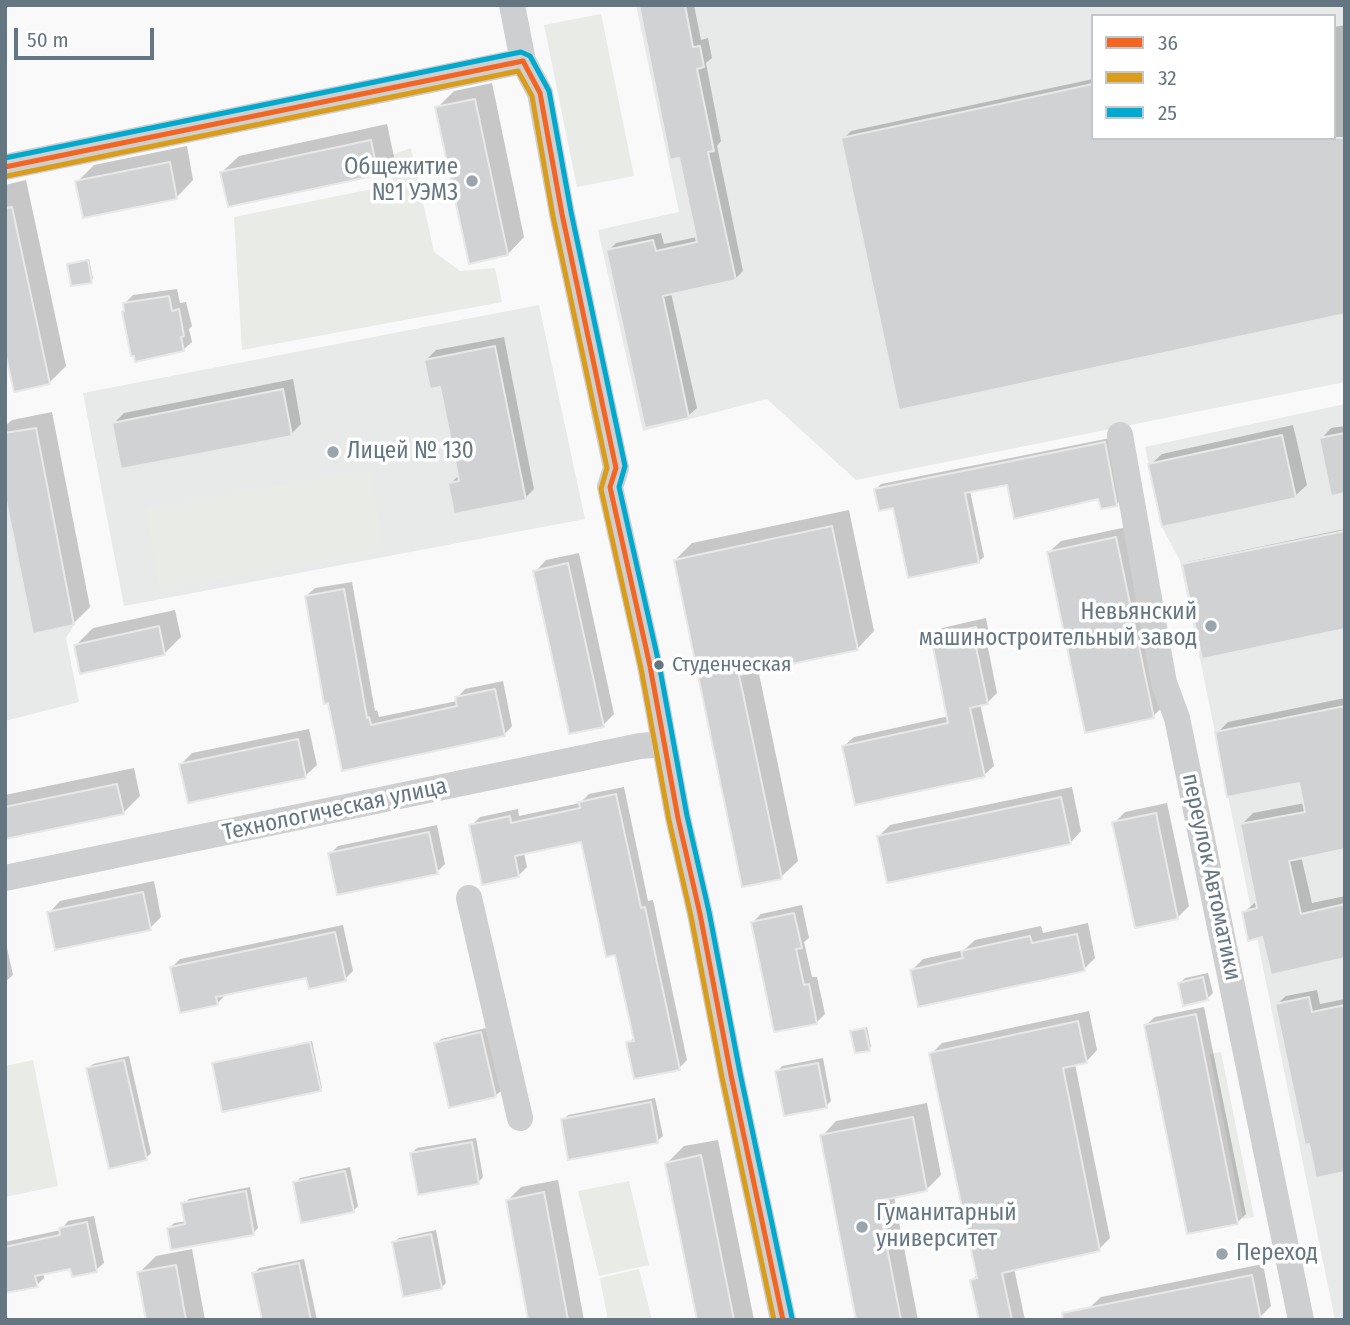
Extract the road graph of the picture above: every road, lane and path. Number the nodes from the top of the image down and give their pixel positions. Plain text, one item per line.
1 (512, 5) edge
2 (523, 61) junction
3 (5, 167) edge
4 (1120, 435) dead end
5 (664, 744) junction
6 (5, 878) edge
7 (469, 898) dead end
8 (520, 1118) dead end
9 (783, 1320) edge
10 (1301, 1320) edge

1 - 2 street
2 - 3 street
2 - 5 street
4 - 10 street, переулок Автоматики
5 - 6 street, Технологическая улица
5 - 9 street
7 - 8 street

